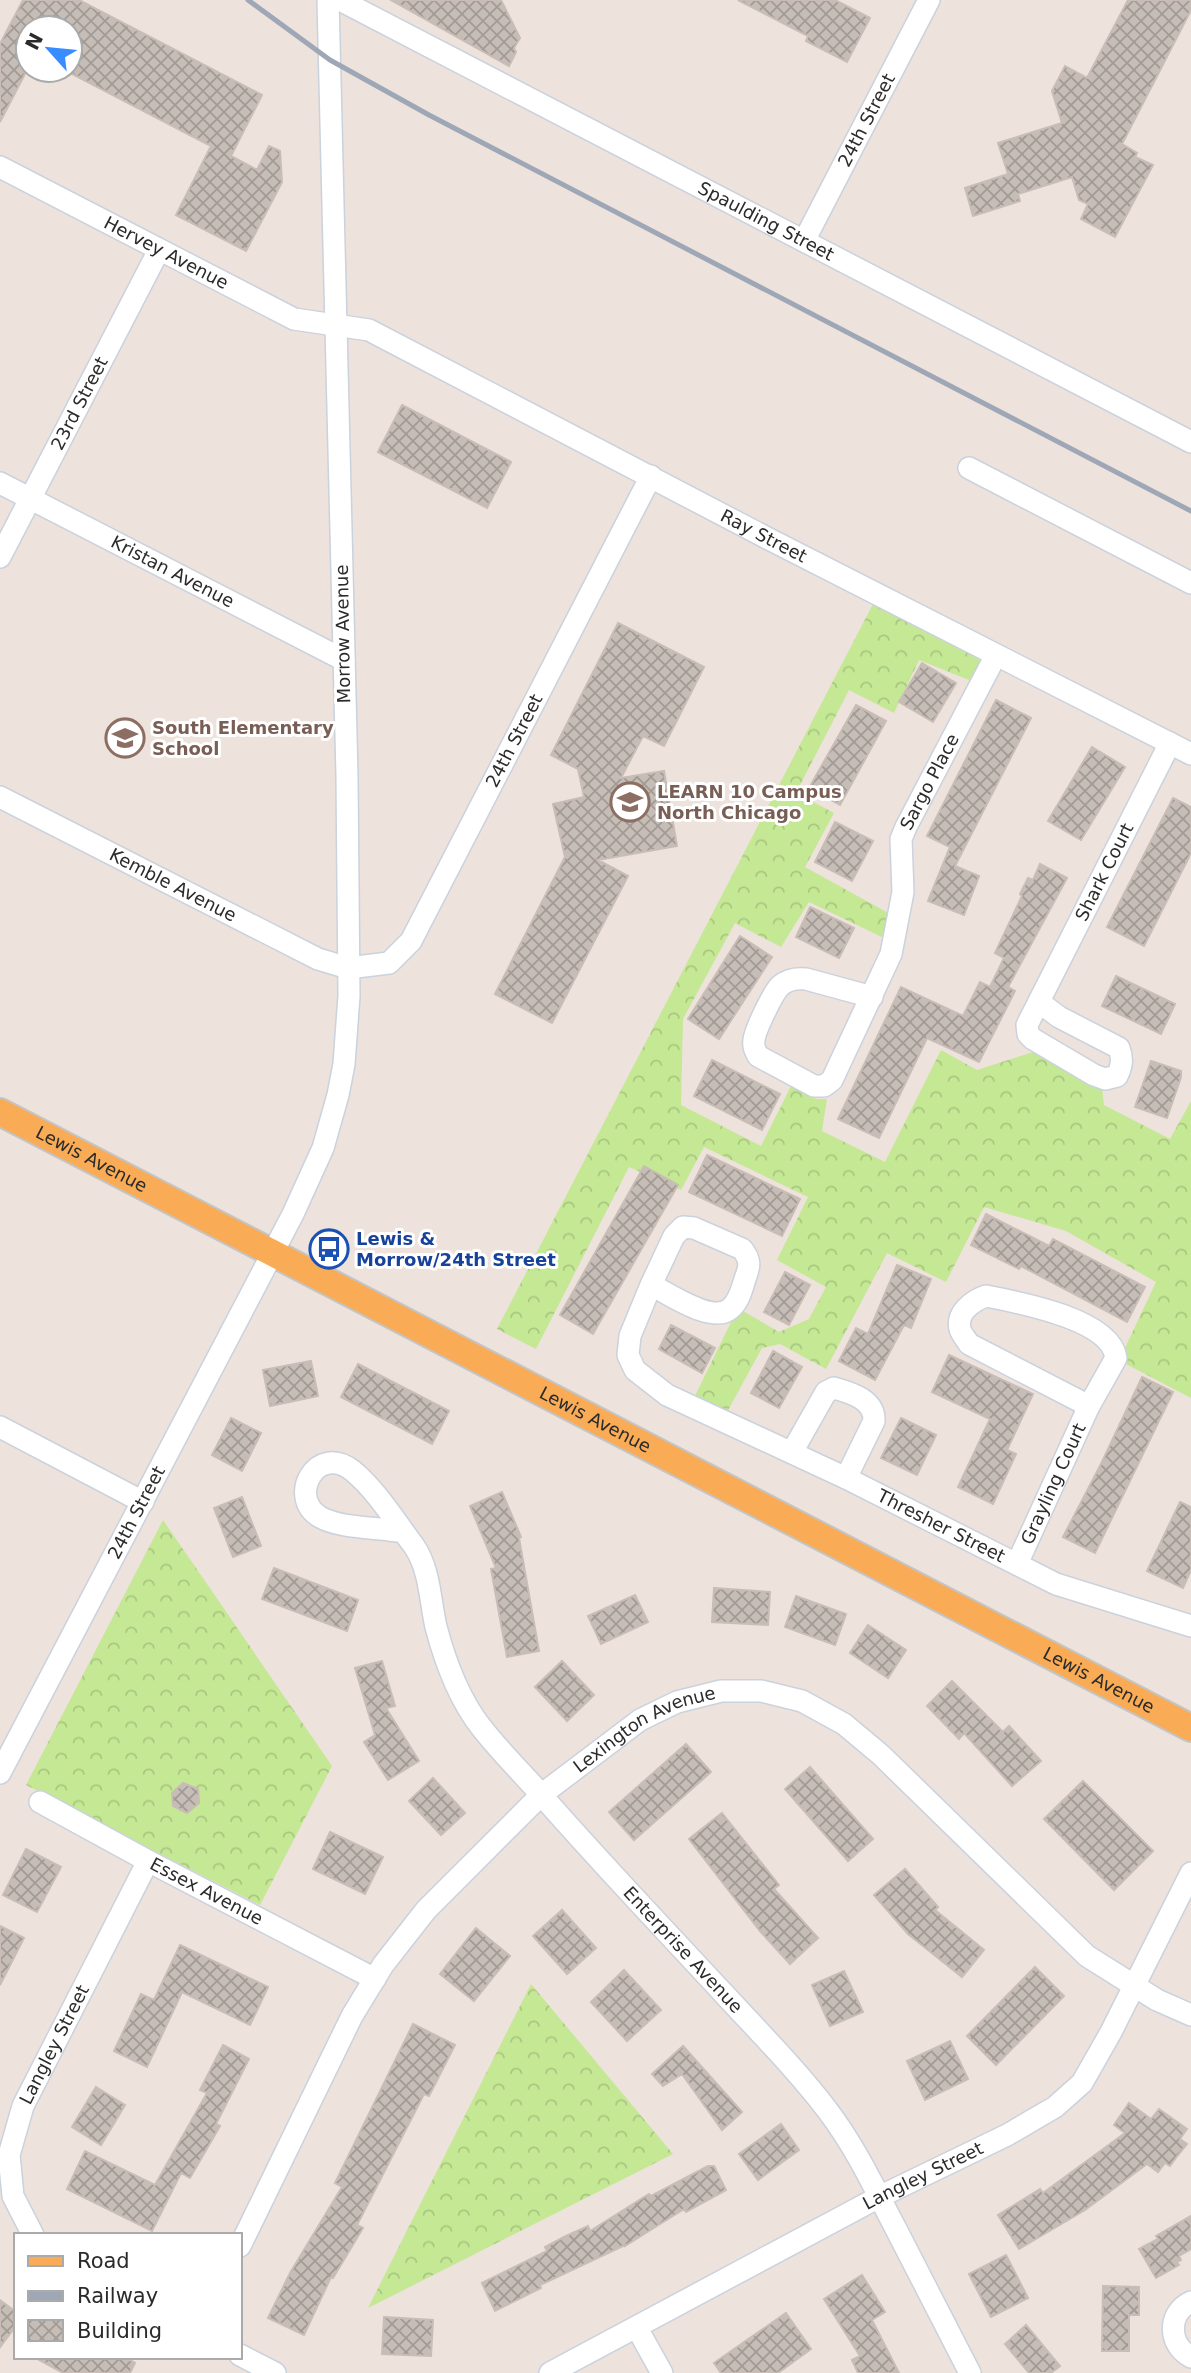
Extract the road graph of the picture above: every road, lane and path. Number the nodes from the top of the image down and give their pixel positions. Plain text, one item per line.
1 (328, 0) edge
2 (340, 0) edge
3 (929, 0) edge
4 (0, 167) edge
5 (804, 241) junction
6 (159, 250) junction
7 (336, 326) junction
8 (1191, 442) edge
9 (969, 468) dead end
10 (651, 477) junction
11 (0, 483) edge
12 (31, 499) junction
13 (0, 557) edge
14 (1191, 583) edge
15 (996, 655) junction
16 (344, 660) junction
17 (1170, 743) junction
18 (1191, 754) edge
19 (0, 797) edge
20 (348, 968) junction
21 (872, 997) junction
22 (1039, 1002) dead end
23 (0, 1112) edge
24 (273, 1253) junction
25 (651, 1285) junction
26 (1090, 1406) junction
27 (0, 1427) edge
28 (792, 1452) junction
29 (846, 1478) junction
30 (143, 1502) junction
31 (403, 1532) dead end
32 (1017, 1564) junction
33 (1190, 1624) edge
34 (1191, 1728) edge
35 (6, 1746) edge
36 (0, 1773) edge
37 (541, 1795) junction
38 (40, 1802) dead end
39 (148, 1861) junction
40 (1191, 1873) edge
41 (375, 1979) junction
42 (1134, 1986) junction
43 (1191, 2015) edge
44 (879, 2197) junction
45 (32, 2233) edge
46 (242, 2242) edge
47 (1191, 2302) edge
48 (637, 2328) junction
49 (242, 2356) edge
50 (1191, 2357) edge
51 (275, 2373) edge
52 (550, 2373) edge
53 (662, 2373) edge
54 (970, 2373) edge

1 - 7 street, Morrow Avenue
2 - 5 street, Spaulding Street
3 - 5 street, 24th Street
4 - 6 street, Hervey Avenue
5 - 8 street, Spaulding Street
6 - 7 street, Hervey Avenue
6 - 12 street, 23rd Street
7 - 10 street, Ray Street
7 - 16 street, Morrow Avenue
9 - 14 street
10 - 15 street, Ray Street
10 - 20 street, 24th Street
11 - 12 street, Kristan Avenue
12 - 13 street, 23rd Street
12 - 16 street, Kristan Avenue
15 - 17 street, Ray Street
15 - 21 street, Sargo Place
16 - 20 street, Morrow Avenue
17 - 18 street, Ray Street
17 - 22 street, Shark Court
19 - 20 street, Kemble Avenue
20 - 24 street, Morrow Avenue
21 - 21 street, Sargo Place
23 - 24 main road, Lewis Avenue
24 - 30 street, 24th Street
24 - 34 main road, Lewis Avenue
25 - 25 street
25 - 28 street, Thresher Street
26 - 26 street, Grayling Court
26 - 32 street, Grayling Court
27 - 30 street
28 - 29 street, Thresher Street
28 - 29 street
29 - 32 street, Thresher Street
30 - 35 street, 24th Street
31 - 37 street, Enterprise Avenue
32 - 33 street, Thresher Street
35 - 36 street, 24th Street
37 - 41 street, Lexington Avenue
37 - 42 street, Lexington Avenue
37 - 44 street, Enterprise Avenue
38 - 39 street, Essex Avenue
39 - 41 street, Essex Avenue
39 - 45 street, Langley Street
40 - 42 street, Langley Street
41 - 46 street, Lexington Avenue
42 - 43 street, Lexington Avenue
42 - 44 street, Langley Street
44 - 48 street, Langley Street
44 - 54 street, Enterprise Avenue
47 - 50 street
48 - 52 street, Langley Street
48 - 53 street
49 - 51 street

